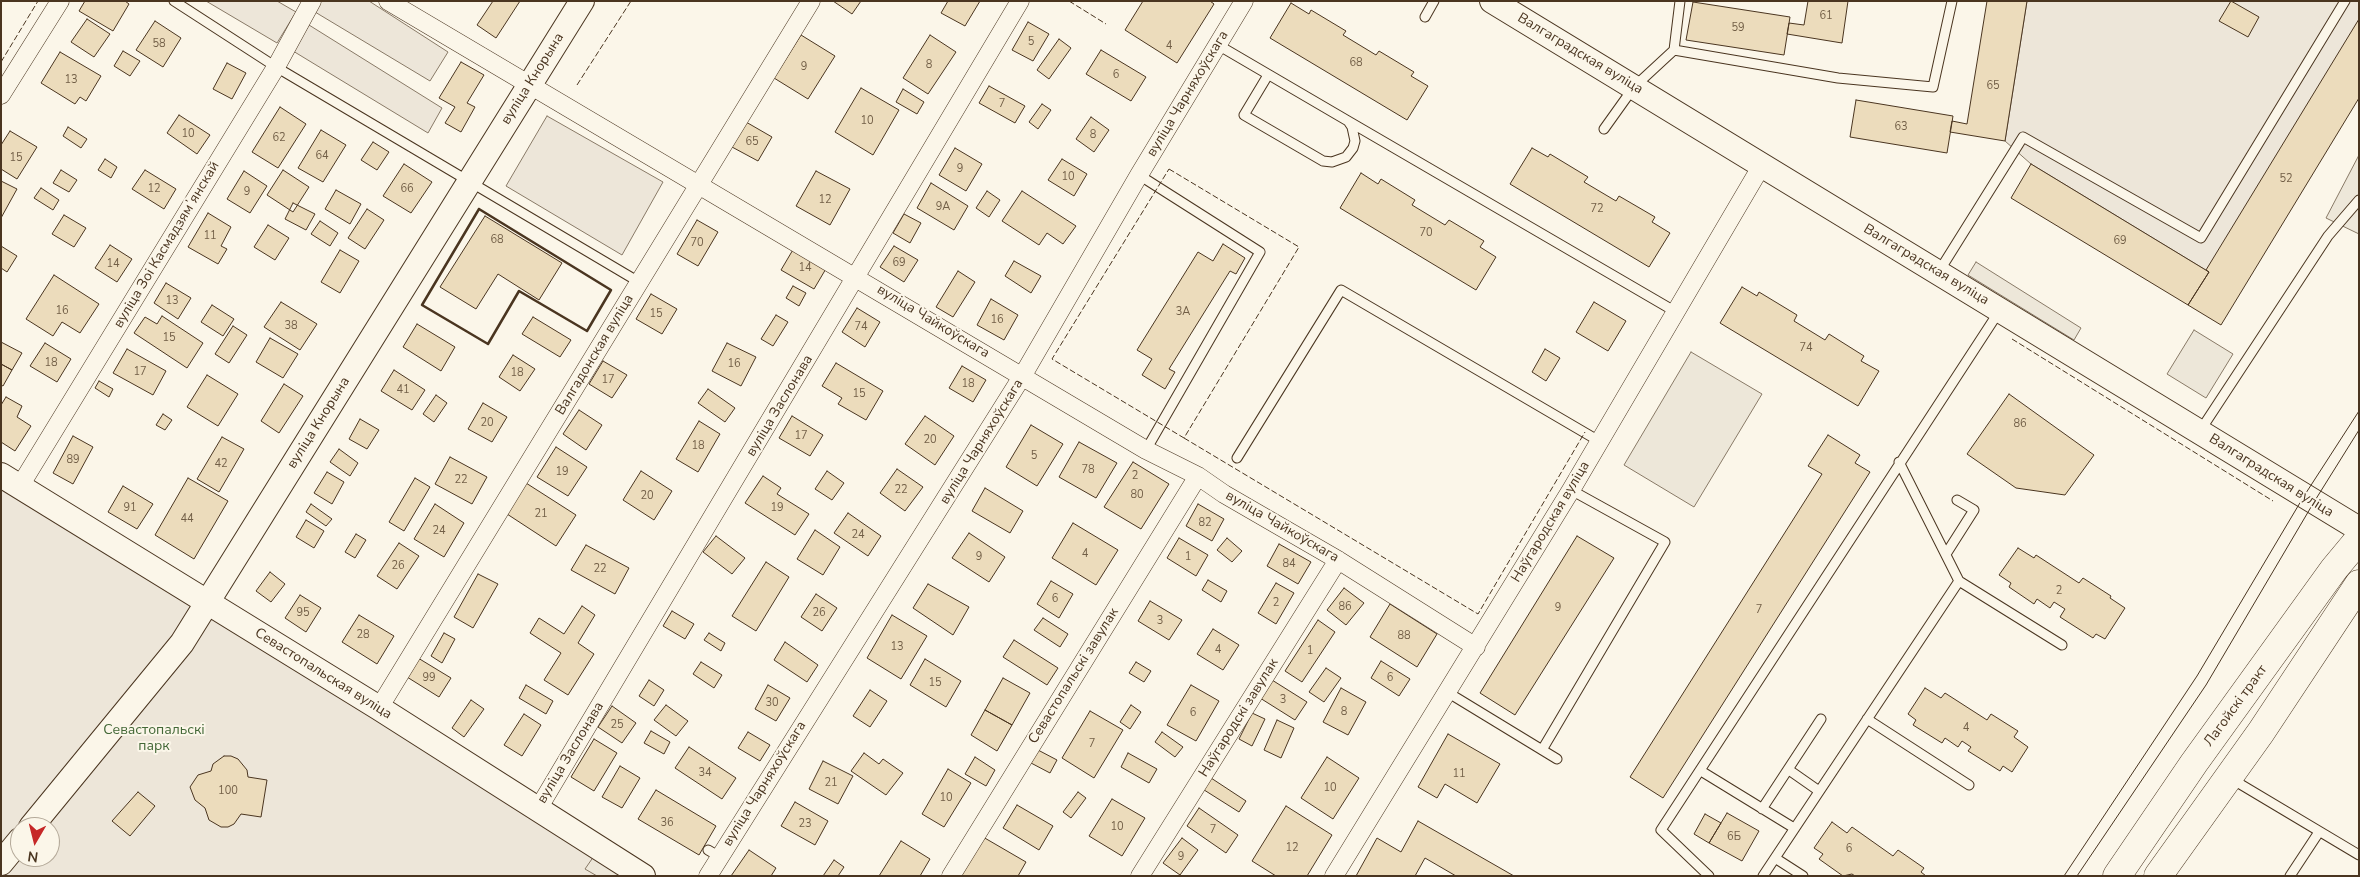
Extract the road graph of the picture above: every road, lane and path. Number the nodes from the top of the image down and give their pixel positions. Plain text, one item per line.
1 (60, 1) edge
2 (174, 1) edge
3 (312, 1) edge
4 (388, 1) edge
5 (582, 1) edge
6 (810, 1) edge
7 (1020, 1) edge
8 (1244, 1) edge
9 (1434, 1) edge
10 (1492, 1) edge
11 (1680, 1) edge
12 (1952, 1) edge
13 (2345, 1) edge
14 (1425, 17) dead end
15 (1218, 45) junction
16 (1674, 50) junction
17 (276, 67) junction
18 (1268, 75) junction
19 (530, 85) junction
20 (1634, 87) junction
21 (1, 95) edge
22 (1348, 121) junction
23 (1604, 129) dead end
24 (1762, 165) junction
25 (1139, 175) junction
26 (469, 181) junction
27 (699, 184) junction
28 (2359, 200) edge
29 (1938, 272) junction
30 (857, 277) junction
31 (639, 282) junction
32 (2000, 310) junction
33 (1676, 312) junction
34 (1023, 376) junction
35 (2200, 432) junction
36 (1599, 441) junction
37 (1146, 450) junction
38 (1237, 458) dead end
39 (1899, 462) junction
40 (1198, 476) junction
41 (10, 481) edge
42 (1571, 490) junction
43 (1957, 500) dead end
44 (2359, 529) edge
45 (2359, 539) edge
46 (1946, 554) junction
47 (1338, 560) junction
48 (1959, 581) junction
49 (2359, 584) edge
50 (207, 602) junction
51 (2062, 645) dead end
52 (1476, 647) junction
53 (1447, 692) junction
54 (379, 708) junction
55 (1821, 719) dead end
56 (1867, 719) junction
57 (1542, 750) junction
58 (1557, 759) dead end
59 (1788, 770) junction
60 (1701, 771) junction
61 (2228, 776) junction
62 (1970, 785) dead end
63 (1819, 791) junction
64 (538, 809) junction
65 (1762, 809) junction
66 (39, 817) edge
67 (1794, 828) junction
68 (2319, 832) junction
69 (10, 852) edge
70 (2359, 855) edge
71 (1775, 858) junction
72 (1, 863) edge
73 (643, 876) edge
74 (708, 876) edge
75 (950, 876) edge
76 (1140, 876) edge
77 (1334, 876) edge
78 (1709, 876) edge
79 (1763, 876) edge
80 (1803, 876) edge
81 (2117, 876) edge
82 (2158, 876) edge
83 (2290, 876) edge

1 - 21 street
2 - 17 lane
3 - 17 street, вуліца Зоі Касмадзямʼянскай
4 - 19 street, вуліца Чайкоўскага
5 - 19 main road, вуліца Кнорына
6 - 27 street, Валгадонская вуліца
7 - 30 street, вуліца Заслонава
8 - 15 street, вуліца Чарняхоўскага
9 - 14 lane
10 - 20 main road, Валгаградская вуліца
11 - 16 lane
12 - 16 lane
13 - 29 lane
15 - 18 lane
15 - 25 street, вуліца Чарняхоўскага
16 - 20 lane
17 - 26 lane
17 - 41 street, вуліца Зоі Касмадзямʼянскай
18 - 22 lane
18 - 22 lane
19 - 26 main road, вуліца Кнорына
19 - 27 street, вуліца Чайкоўскага
20 - 23 lane
20 - 24 main road, Валгаградская вуліца
22 - 33 lane
24 - 29 main road, Валгаградская вуліца
24 - 33 street, Наўгародская вуліца
25 - 34 street, вуліца Чарняхоўскага
25 - 37 lane
26 - 31 lane
26 - 50 main road, вуліца Кнорына
27 - 30 street, вуліца Чайкоўскага
27 - 31 street, Валгадонская вуліца
28 - 35 lane
29 - 32 main road, Валгаградская вуліца
30 - 34 street, вуліца Чайкоўскага
30 - 64 street, вуліца Заслонава
31 - 54 street, Валгадонская вуліца
32 - 35 main road, Валгаградская вуліца
32 - 39 lane
33 - 36 street, Наўгародская вуліца
34 - 37 street, вуліца Чайкоўскага
34 - 74 street, вуліца Чарняхоўскага
35 - 44 main road, Валгаградская вуліца
36 - 38 lane
36 - 42 street, Наўгародская вуліца
37 - 40 street, вуліца Чайкоўскага
39 - 46 lane
39 - 60 lane
40 - 47 street, вуліца Чайкоўскага
40 - 75 street, Севастопальскі завулак
41 - 50 main road, Севастопальская вуліца
42 - 52 street, Наўгародская вуліца
42 - 57 lane
43 - 46 lane
45 - 81 main road, Лагойскі тракт
46 - 48 lane
47 - 52 street, вуліца Чайкоўскага
47 - 76 street, Наўгародскі завулак
48 - 51 lane
48 - 56 lane
49 - 61 main road
50 - 54 main road, Севастопальская вуліца
50 - 66 main road, вуліца Кнорына
52 - 53 street, Наўгародская вуліца
53 - 57 lane
53 - 77 street, Наўгародская вуліца
54 - 64 main road, Севастопальская вуліца
55 - 59 lane
56 - 62 lane
56 - 63 lane
57 - 58 lane
59 - 63 lane
59 - 65 lane
60 - 65 lane
60 - 78 lane
61 - 68 lane
61 - 82 main road
63 - 67 lane
64 - 73 main road, Севастопальская вуліца
65 - 67 lane
67 - 71 lane
68 - 70 lane
68 - 83 lane
69 - 72 main road
71 - 79 lane
71 - 80 lane

